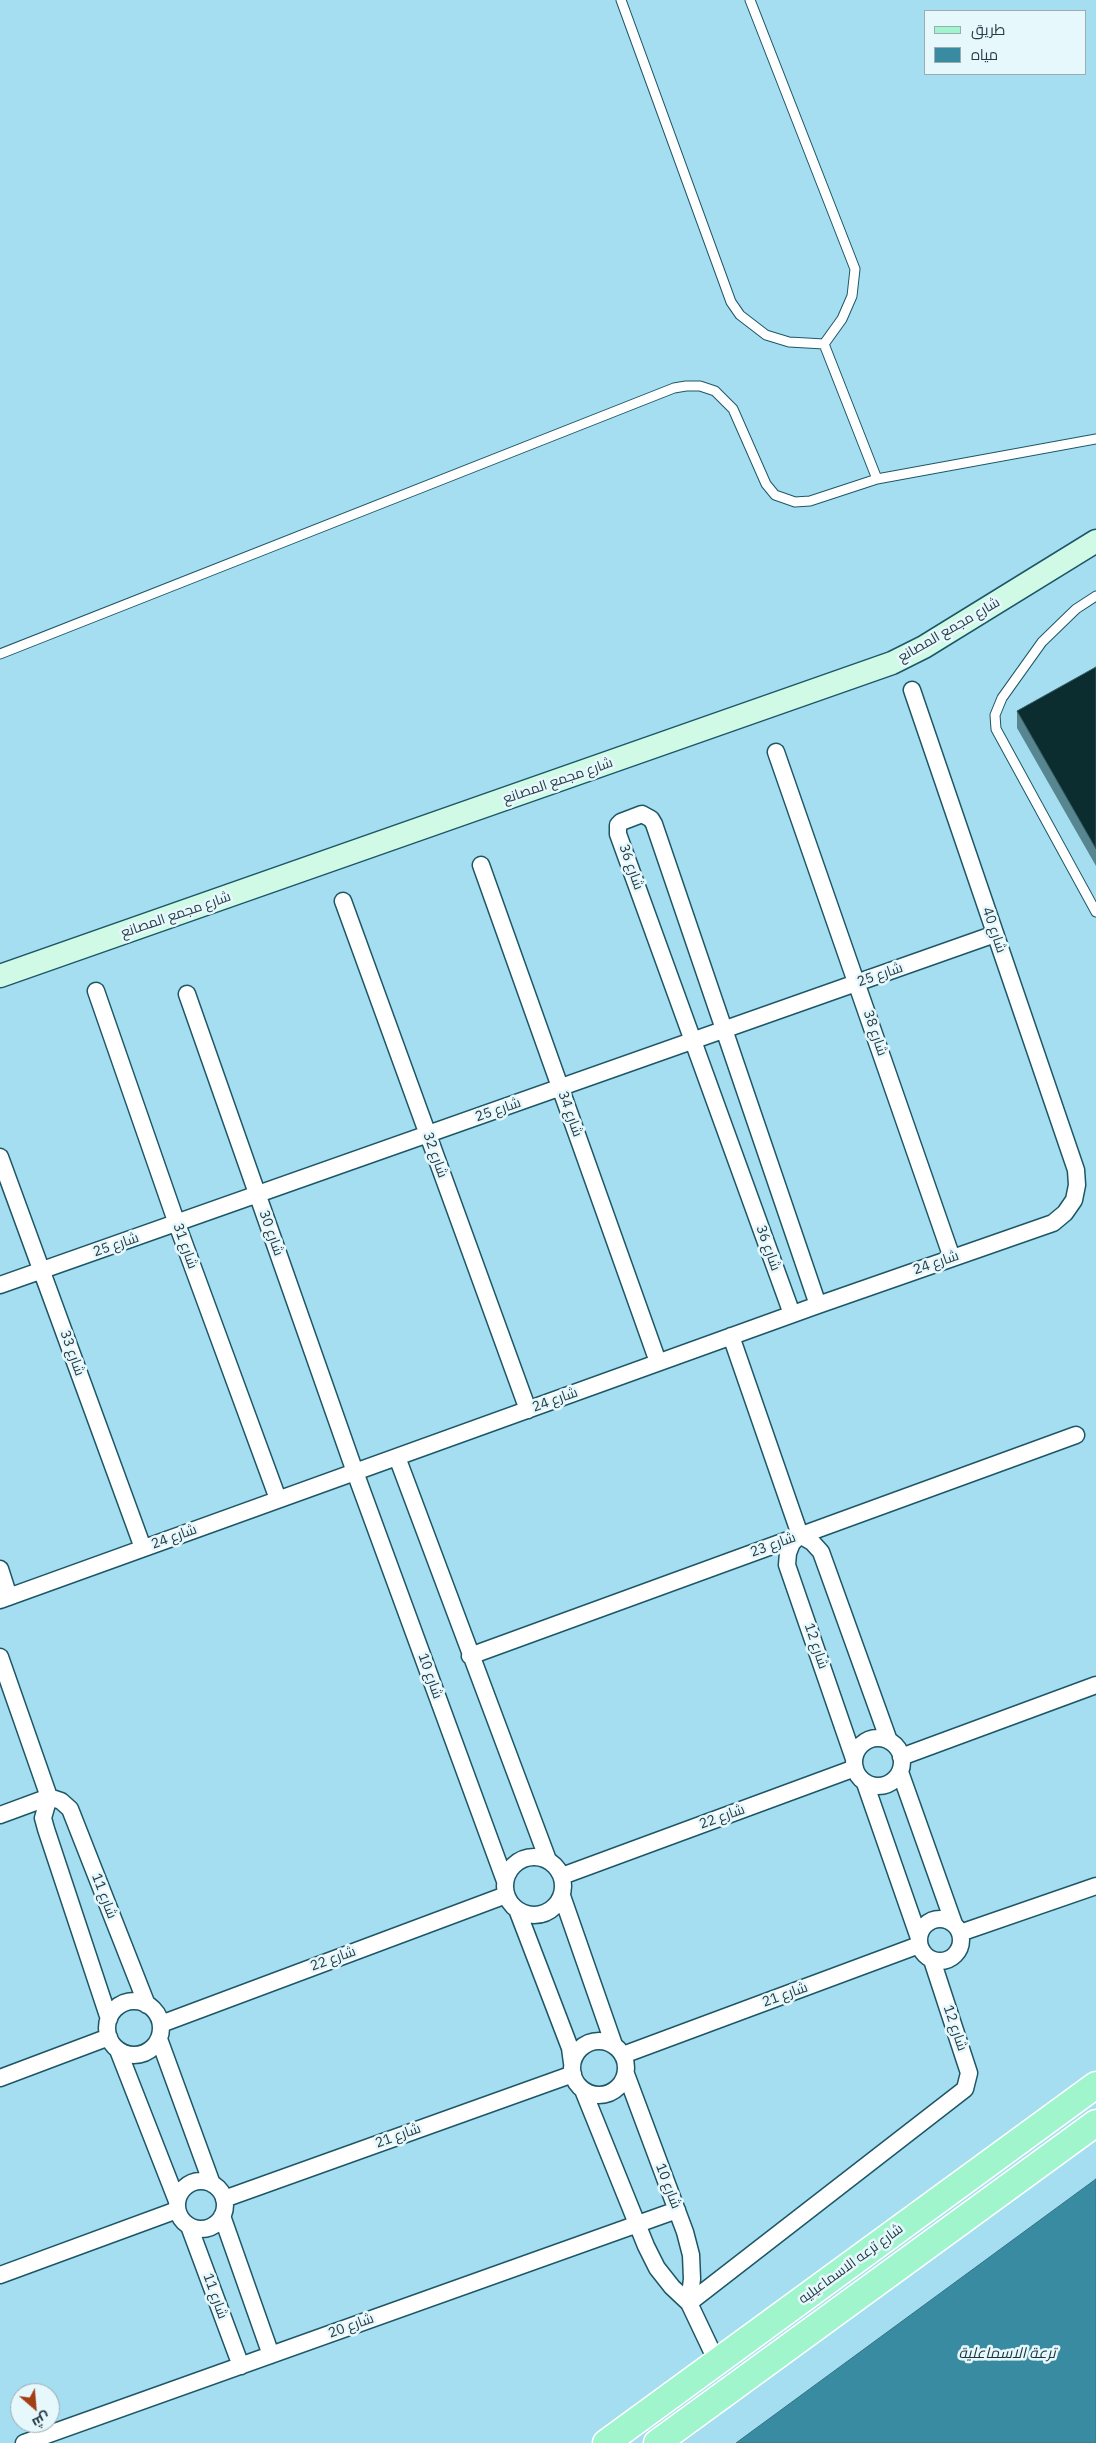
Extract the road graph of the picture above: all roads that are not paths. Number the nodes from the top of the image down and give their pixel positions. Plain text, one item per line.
1 (621, 0) edge
2 (750, 0) edge
3 (824, 344) junction
4 (1096, 440) edge
5 (877, 479) junction
6 (1096, 541) edge
7 (1096, 596) edge
8 (0, 654) edge
9 (912, 690) dead end
10 (776, 752) dead end
11 (481, 865) dead end
12 (343, 901) dead end
13 (1096, 912) edge
14 (996, 934) junction
15 (0, 976) edge
16 (857, 983) junction
17 (96, 991) dead end
18 (187, 994) dead end
19 (724, 1030) junction
20 (695, 1040) junction
21 (560, 1088) junction
22 (428, 1135) junction
23 (0, 1157) edge
24 (1076, 1170) joint
25 (257, 1195) junction
26 (177, 1224) junction
27 (952, 1258) junction
28 (43, 1271) junction
29 (0, 1285) edge
30 (818, 1305) junction
31 (792, 1314) junction
32 (731, 1336) junction
33 (658, 1362) junction
34 (528, 1410) junction
35 (1076, 1435) dead end
36 (397, 1457) junction
37 (355, 1472) junction
38 (278, 1500) junction
39 (800, 1535) junction
40 (143, 1548) junction
41 (0, 1569) edge
42 (5, 1598) edge
43 (470, 1656) junction
44 (0, 1657) edge
45 (1096, 1685) edge
46 (889, 1741) junction
47 (854, 1764) junction
48 (900, 1765) junction
49 (865, 1783) junction
50 (50, 1797) junction
51 (0, 1815) edge
52 (548, 1860) junction
53 (562, 1876) junction
54 (1096, 1886) edge
55 (505, 1888) junction
56 (562, 1896) junction
57 (518, 1912) junction
58 (957, 1928) junction
59 (919, 1941) junction
60 (932, 1960) junction
61 (147, 2005) junction
62 (109, 2019) junction
63 (160, 2031) junction
64 (114, 2044) junction
65 (619, 2050) junction
66 (572, 2068) junction
67 (626, 2074) junction
68 (0, 2078) edge
69 (1096, 2085) edge
70 (583, 2090) junction
71 (1096, 2123) edge
72 (212, 2184) junction
73 (224, 2199) junction
74 (177, 2205) junction
75 (677, 2210) junction
76 (222, 2216) junction
77 (637, 2224) junction
78 (189, 2226) junction
79 (0, 2275) edge
80 (689, 2303) junction
81 (271, 2355) junction
82 (717, 2362) junction
83 (241, 2366) junction
84 (24, 2443) edge
85 (606, 2443) edge
86 (657, 2443) edge

1 - 3 lane
2 - 3 lane
3 - 5 lane
4 - 5 lane
5 - 8 lane
6 - 15 street, شارع مجمع المصانع
7 - 13 lane
9 - 14 street, شارع 40
10 - 16 street, شارع 38
11 - 21 street, شارع 34
12 - 22 street, شارع 32
14 - 16 street, شارع 25
14 - 24 street, شارع 40
16 - 19 street, شارع 25
16 - 27 street, شارع 38
17 - 26 street, شارع 31
18 - 25 street, شارع 30
19 - 20 street, شارع 25
19 - 20 street, شارع 36
19 - 30 street, شارع 36
20 - 21 street, شارع 25
20 - 31 street, شارع 36
21 - 22 street, شارع 25
21 - 33 street, شارع 34
22 - 25 street, شارع 25
22 - 34 street, شارع 32
23 - 28 street, شارع 33
24 - 27 street, شارع 24
25 - 26 street, شارع 25
25 - 37 street, شارع 30
26 - 28 street, شارع 25
26 - 38 street, شارع 31
27 - 30 street, شارع 24
28 - 29 street, شارع 25
28 - 40 street, شارع 33
30 - 31 street, شارع 24
31 - 32 street, شارع 24
32 - 33 street, شارع 24
32 - 39 street
33 - 34 street, شارع 24
34 - 36 street, شارع 24
35 - 39 street, شارع 23
36 - 37 street, شارع 24
36 - 43 street
37 - 38 street, شارع 24
37 - 55 street, شارع 10
38 - 40 street, شارع 24
39 - 43 street, شارع 23
39 - 46 street
39 - 47 street, شارع 12
40 - 42 street, شارع 24
41 - 42 street
43 - 52 street
44 - 50 street
45 - 48 street
46 - 47 street
46 - 48 street
47 - 49 street
47 - 53 street, شارع 22
48 - 49 street
48 - 58 street
49 - 59 street
50 - 51 street
50 - 61 street, شارع 11
50 - 62 street
52 - 53 street
52 - 55 street
53 - 56 street
54 - 58 street
55 - 57 street
55 - 63 street, شارع 22
56 - 57 street
56 - 65 street
57 - 66 street
58 - 59 street
58 - 60 street
59 - 60 street
59 - 65 street, شارع 21
60 - 80 street, شارع 12
61 - 62 street
61 - 63 street
62 - 64 street
63 - 64 street
63 - 72 street
64 - 68 street
64 - 74 street
65 - 66 street
65 - 67 street
66 - 70 street
66 - 73 street, شارع 21
67 - 70 street
67 - 75 street, شارع 10
69 - 82 main road, شارع ترعه الاسماعيليه
70 - 77 street
71 - 86 main road
72 - 73 street
72 - 74 street
73 - 76 street
74 - 78 street
74 - 79 street
75 - 77 street, شارع 20
75 - 80 street, شارع 10
76 - 78 street
76 - 81 street
77 - 80 street
77 - 81 street, شارع 20
78 - 83 street, شارع 11
80 - 82 street
81 - 83 street, شارع 20
82 - 85 main road, شارع ترعه الاسماعيليه
83 - 84 street, شارع 20

